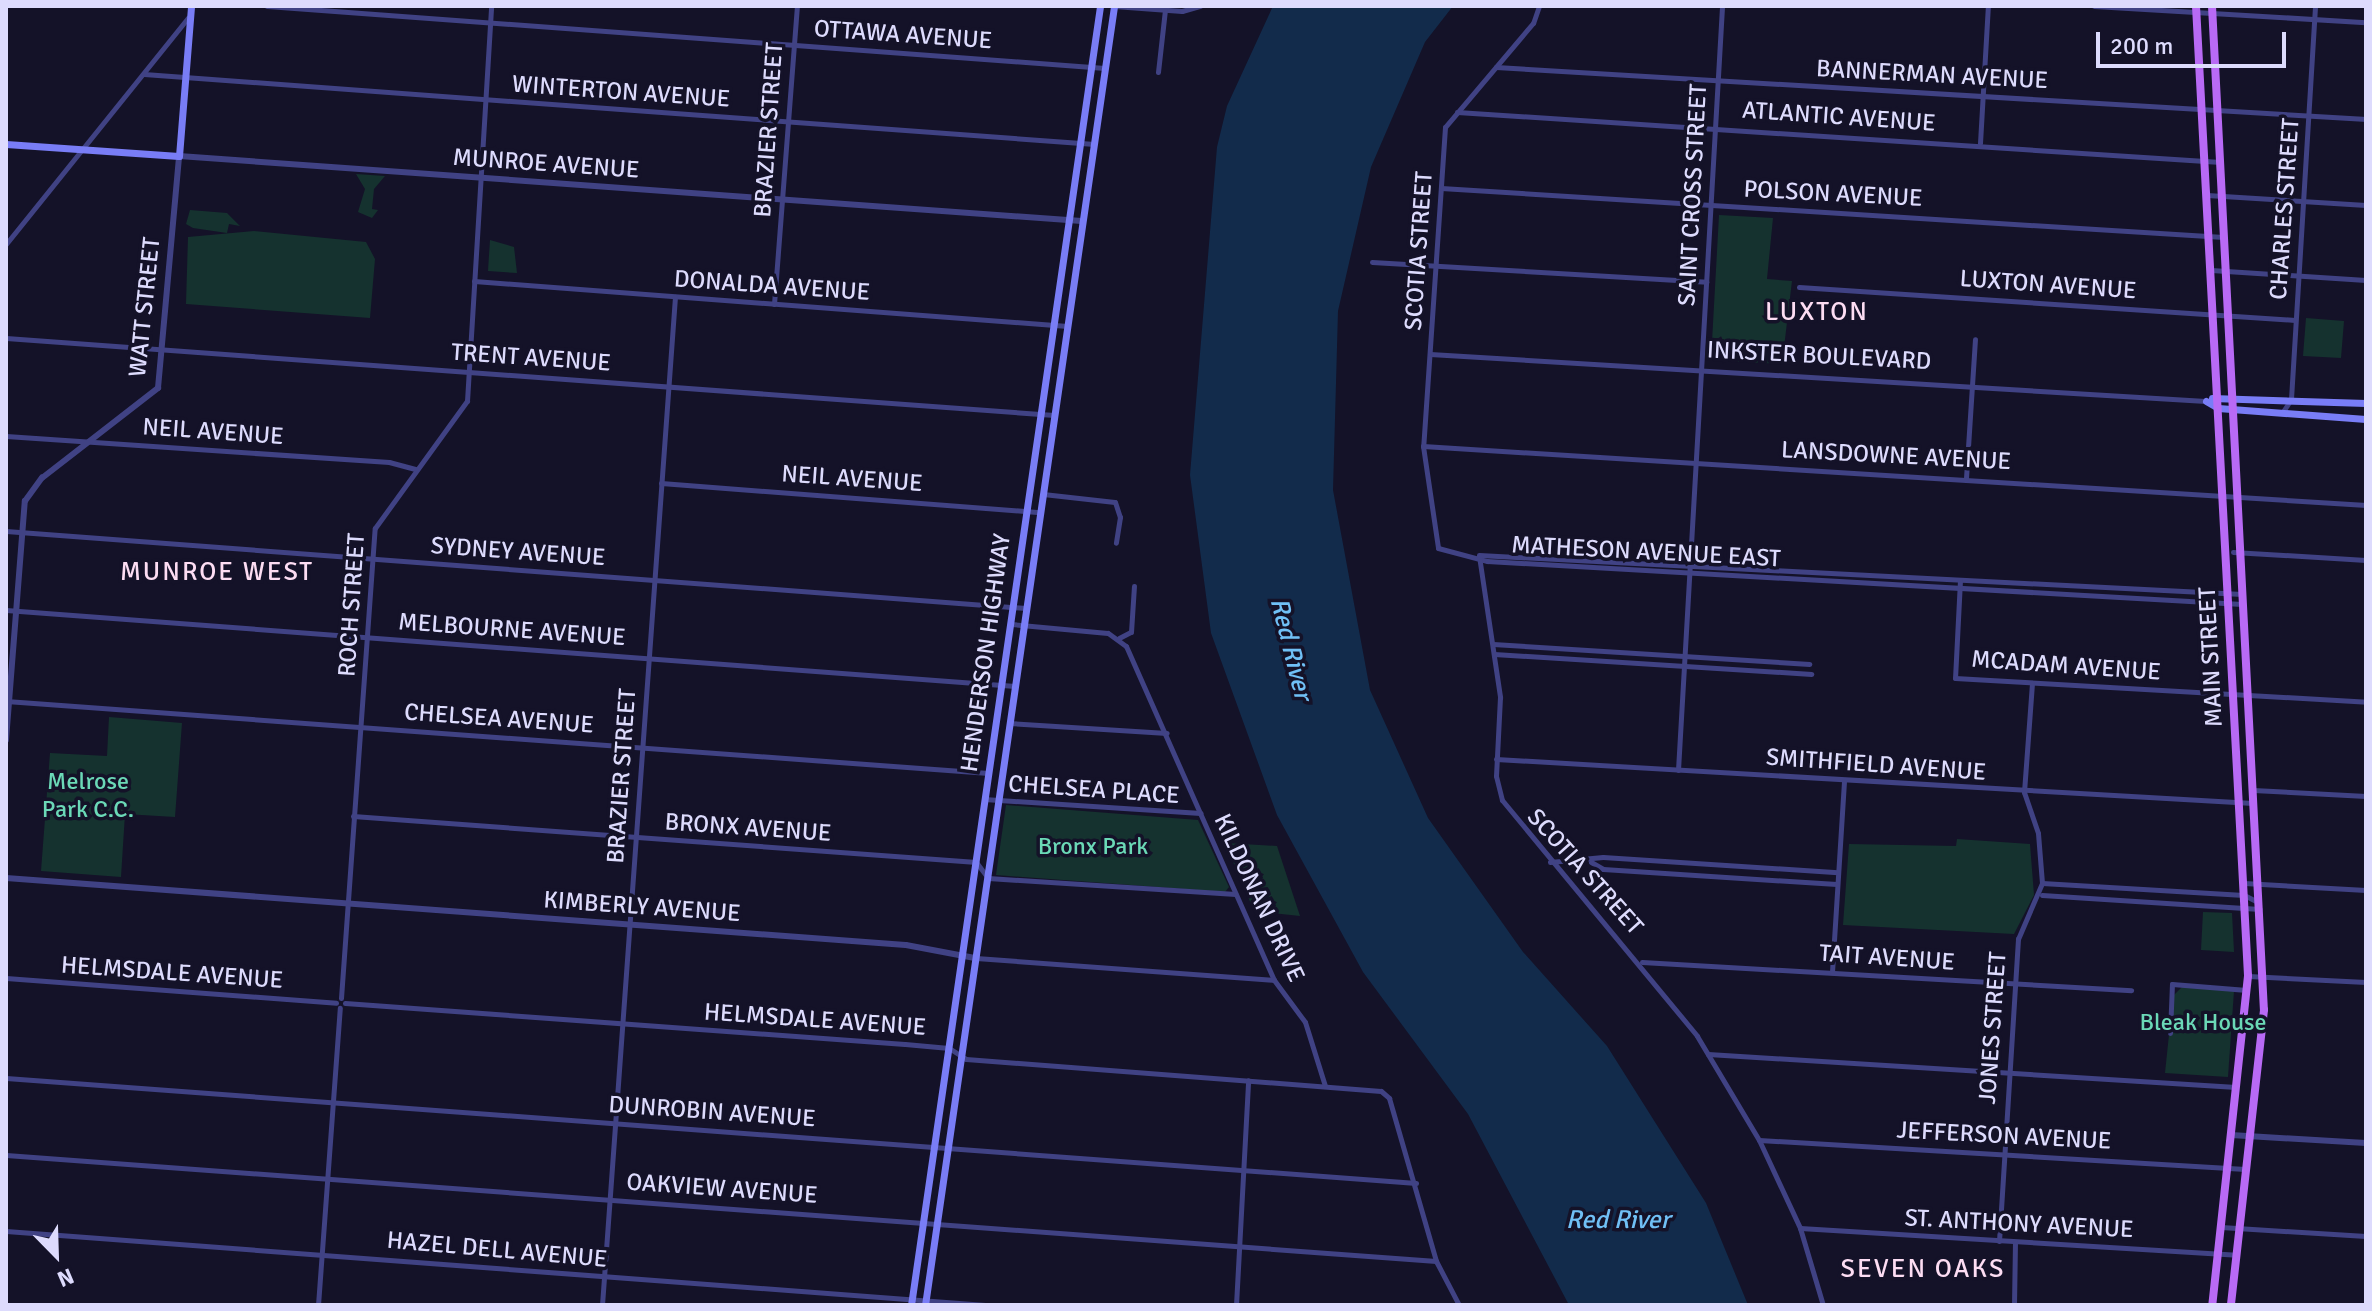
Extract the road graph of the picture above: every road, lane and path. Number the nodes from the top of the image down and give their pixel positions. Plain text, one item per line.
1 (267, 6) edge
2 (491, 6) edge
3 (797, 6) edge
4 (1100, 6) edge
5 (1114, 6) edge
6 (1200, 6) edge
7 (1539, 6) edge
8 (1722, 6) edge
9 (1988, 6) edge
10 (2094, 6) edge
11 (2315, 6) edge
12 (191, 8) edge
13 (2196, 9) edge
14 (2212, 9) edge
15 (1165, 10) junction
16 (2314, 19) junction
17 (2366, 22) edge
18 (490, 23) junction
19 (793, 45) junction
20 (1092, 67) junction
21 (1495, 67) junction
22 (1105, 68) junction
23 (1158, 72) dead end
24 (144, 74) junction
25 (186, 78) junction
26 (1718, 80) junction
27 (1983, 96) junction
28 (485, 99) junction
29 (2203, 109) junction
30 (2216, 110) junction
31 (1456, 112) junction
32 (2309, 115) junction
33 (2366, 119) edge
34 (787, 122) junction
35 (1715, 127) junction
36 (1980, 143) junction
37 (6, 144) edge
38 (1080, 144) junction
39 (1094, 144) junction
40 (83, 150) junction
41 (179, 156) junction
42 (2205, 161) junction
43 (2220, 162) junction
44 (479, 179) junction
45 (1441, 188) junction
46 (2207, 195) junction
47 (2220, 196) junction
48 (782, 202) junction
49 (2303, 202) junction
50 (1711, 205) junction
51 (2366, 205) edge
52 (1069, 221) junction
53 (1082, 221) junction
54 (2209, 235) junction
55 (2223, 237) junction
56 (6, 244) edge
57 (1372, 262) dead end
58 (1437, 266) junction
59 (2211, 270) junction
60 (2226, 271) junction
61 (2299, 276) junction
62 (2366, 280) edge
63 (474, 281) junction
64 (1706, 282) junction
65 (1799, 287) dead end
66 (675, 297) junction
67 (774, 304) junction
68 (2212, 313) junction
69 (2228, 316) junction
70 (2295, 320) junction
71 (1054, 325) junction
72 (1068, 326) junction
73 (6, 338) edge
74 (1975, 339) dead end
75 (164, 349) junction
76 (1430, 354) junction
77 (1701, 369) junction
78 (469, 371) junction
79 (1972, 385) junction
80 (668, 386) junction
81 (2217, 396) junction
82 (2232, 396) junction
83 (2291, 399) junction
84 (2206, 401) junction
85 (2366, 403) edge
86 (2218, 408) junction
87 (2232, 408) junction
88 (2282, 413) junction
89 (1041, 414) junction
90 (1054, 415) junction
91 (2366, 419) edge
92 (6, 436) edge
93 (93, 441) junction
94 (1423, 446) junction
95 (1695, 462) junction
96 (416, 469) junction
97 (1966, 478) junction
98 (661, 483) junction
99 (1030, 492) junction
100 (2222, 493) junction
101 (1043, 494) junction
102 (2237, 497) junction
103 (2366, 505) edge
104 (1027, 510) junction
105 (1041, 512) junction
106 (6, 531) edge
107 (22, 533) junction
108 (1116, 543) dead end
109 (2236, 552) junction
110 (1478, 555) junction
111 (373, 559) junction
112 (2366, 560) edge
113 (1690, 563) junction
114 (1689, 573) junction
115 (654, 580) junction
116 (1960, 580) junction
117 (1134, 586) dead end
118 (1959, 589) junction
119 (2242, 599) junction
120 (2228, 600) junction
121 (1013, 607) junction
122 (1027, 608) junction
123 (6, 610) edge
124 (16, 611) junction
125 (1011, 624) junction
126 (1025, 625) junction
127 (367, 637) junction
128 (1119, 638) junction
129 (1493, 644) junction
130 (1494, 654) junction
131 (1684, 656) junction
132 (649, 658) junction
133 (1809, 664) dead end
134 (1684, 666) junction
135 (1811, 674) dead end
136 (2032, 683) junction
137 (1002, 684) junction
138 (1015, 686) junction
139 (2233, 695) junction
140 (2247, 695) junction
141 (8, 701) edge
142 (2366, 702) edge
143 (1009, 723) junction
144 (361, 727) junction
145 (1167, 733) junction
146 (6, 740) edge
147 (642, 748) junction
148 (1496, 759) junction
149 (1678, 770) junction
150 (989, 773) junction
151 (1844, 781) junction
152 (2252, 789) junction
153 (2024, 792) junction
154 (2366, 796) edge
155 (984, 799) junction
156 (998, 800) junction
157 (2253, 803) junction
158 (2238, 805) junction
159 (1201, 813) junction
160 (353, 816) junction
161 (635, 838) junction
162 (976, 862) junction
163 (1550, 862) junction
164 (1590, 862) junction
165 (1838, 872) junction
166 (6, 878) edge
167 (988, 878) junction
168 (2042, 883) junction
169 (2243, 883) junction
170 (1837, 884) junction
171 (2258, 884) junction
172 (2366, 890) edge
173 (1235, 894) junction
174 (2042, 895) junction
175 (2244, 895) junction
176 (348, 904) junction
177 (2259, 906) junction
178 (2244, 909) junction
179 (629, 925) junction
180 (963, 952) junction
181 (975, 958) junction
182 (1642, 962) junction
183 (1832, 972) junction
184 (2248, 976) junction
185 (2263, 976) junction
186 (6, 978) edge
187 (1274, 980) junction
188 (2366, 982) edge
189 (2014, 984) junction
190 (2131, 990) dead end
191 (2248, 990) junction
192 (341, 1003) junction
193 (2245, 1013) junction
194 (623, 1023) junction
195 (2262, 1027) junction
196 (2170, 1033) dead end
197 (949, 1048) junction
198 (1708, 1054) junction
199 (961, 1059) junction
200 (2010, 1073) junction
201 (6, 1078) edge
202 (1248, 1080) junction
203 (1325, 1086) junction
204 (2237, 1087) junction
205 (333, 1102) junction
206 (615, 1123) junction
207 (2231, 1135) junction
208 (2250, 1136) junction
209 (1759, 1140) junction
210 (2366, 1143) edge
211 (934, 1147) junction
212 (949, 1148) junction
213 (2002, 1154) junction
214 (6, 1155) edge
215 (2227, 1168) junction
216 (2246, 1169) junction
217 (1247, 1170) junction
218 (328, 1178) junction
219 (1416, 1183) junction
220 (610, 1199) junction
221 (923, 1222) junction
222 (937, 1224) junction
223 (2220, 1227) junction
224 (1800, 1228) junction
225 (2239, 1228) junction
226 (6, 1231) edge
227 (2366, 1236) edge
228 (1999, 1241) junction
229 (2015, 1242) junction
230 (1241, 1246) junction
231 (323, 1254) junction
232 (2218, 1254) junction
233 (2236, 1255) junction
234 (1436, 1261) junction
235 (604, 1277) junction
236 (912, 1302) edge
237 (926, 1303) edge
238 (318, 1305) edge
239 (602, 1305) edge
240 (985, 1305) edge
241 (1236, 1305) edge
242 (1459, 1305) edge
243 (1823, 1305) edge
244 (2014, 1305) edge
245 (2212, 1305) edge
246 (2231, 1305) edge

1 - 18 street, OTTAWA AVENUE
2 - 18 street, ROCH STREET
3 - 19 street, BRAZIER STREET
4 - 20 main road, HENDERSON HIGHWAY
5 - 15 street
5 - 22 main road, HENDERSON HIGHWAY
6 - 15 street
7 - 21 street, SCOTIA STREET
8 - 26 street, SAINT CROSS STREET
9 - 27 street
10 - 13 street
11 - 16 street, CHARLES STREET
12 - 24 street
12 - 25 main road, WATT STREET
13 - 14 street
13 - 29 main road, MAIN STREET
14 - 16 street
14 - 30 main road, MAIN STREET
15 - 23 street
16 - 17 street
16 - 32 street, CHARLES STREET
18 - 19 street, OTTAWA AVENUE
18 - 28 street, ROCH STREET
19 - 20 street, OTTAWA AVENUE
19 - 34 street, BRAZIER STREET
20 - 22 street, OTTAWA AVENUE
20 - 38 main road, HENDERSON HIGHWAY
21 - 26 street, BANNERMAN AVENUE
21 - 31 street, SCOTIA STREET
22 - 39 main road, HENDERSON HIGHWAY
24 - 25 street, WINTERTON AVENUE
24 - 40 street
25 - 28 street, WINTERTON AVENUE
25 - 41 main road, WATT STREET
26 - 27 street, BANNERMAN AVENUE
26 - 35 street, SAINT CROSS STREET
27 - 29 street, BANNERMAN AVENUE
27 - 36 street
28 - 34 street, WINTERTON AVENUE
28 - 44 street, ROCH STREET
29 - 30 street, BANNERMAN AVENUE
29 - 42 main road, MAIN STREET
30 - 32 street, BANNERMAN AVENUE
30 - 43 main road, MAIN STREET
31 - 35 street, ATLANTIC AVENUE
31 - 45 street, SCOTIA STREET
32 - 33 street, BANNERMAN AVENUE
32 - 49 street, CHARLES STREET
34 - 38 street, WINTERTON AVENUE
34 - 48 street, BRAZIER STREET
35 - 36 street, ATLANTIC AVENUE
35 - 50 street, SAINT CROSS STREET
36 - 42 street, ATLANTIC AVENUE
37 - 40 main road, MUNROE AVENUE
38 - 39 street, WINTERTON AVENUE
38 - 52 main road, HENDERSON HIGHWAY
39 - 53 main road, HENDERSON HIGHWAY
40 - 41 main road, MUNROE AVENUE
40 - 56 street
41 - 44 street, MUNROE AVENUE
41 - 75 street, WATT STREET
42 - 43 street, ATLANTIC AVENUE
42 - 46 main road, MAIN STREET
43 - 47 main road, MAIN STREET
44 - 48 street, MUNROE AVENUE
44 - 63 street, ROCH STREET
45 - 50 street, POLSON AVENUE
45 - 58 street, SCOTIA STREET
46 - 47 street
46 - 54 main road, MAIN STREET
47 - 49 street
47 - 55 main road, MAIN STREET
48 - 52 street, MUNROE AVENUE
48 - 67 street, BRAZIER STREET
49 - 51 street
49 - 61 street, CHARLES STREET
50 - 54 street, POLSON AVENUE
50 - 64 street, SAINT CROSS STREET
52 - 53 street, MUNROE AVENUE
52 - 71 main road, HENDERSON HIGHWAY
53 - 72 main road, HENDERSON HIGHWAY
54 - 55 street, POLSON AVENUE
54 - 59 main road, MAIN STREET
55 - 60 main road, MAIN STREET
57 - 58 street
58 - 64 street
58 - 76 street, SCOTIA STREET
59 - 60 street
59 - 68 main road, MAIN STREET
60 - 61 street
60 - 69 main road, MAIN STREET
61 - 62 street
61 - 70 street, CHARLES STREET
63 - 66 street, DONALDA AVENUE
63 - 78 street, ROCH STREET
64 - 77 street, SAINT CROSS STREET
65 - 68 street, LUXTON AVENUE
66 - 67 street, DONALDA AVENUE
66 - 80 street, BRAZIER STREET
67 - 71 street, DONALDA AVENUE
68 - 69 street, LUXTON AVENUE
68 - 81 main road, MAIN STREET
69 - 70 street, LUXTON AVENUE
69 - 82 main road, MAIN STREET
70 - 83 street, CHARLES STREET
71 - 72 street, DONALDA AVENUE
71 - 89 main road, HENDERSON HIGHWAY
72 - 90 main road, HENDERSON HIGHWAY
73 - 75 street, TRENT AVENUE
74 - 79 street
75 - 78 street, TRENT AVENUE
75 - 93 street, WATT STREET
76 - 77 street, INKSTER BOULEVARD
76 - 94 street, SCOTIA STREET
77 - 79 street, INKSTER BOULEVARD
77 - 95 street, SAINT CROSS STREET
78 - 80 street, TRENT AVENUE
78 - 96 street, ROCH STREET
79 - 84 street, INKSTER BOULEVARD
79 - 97 street
80 - 89 street, TRENT AVENUE
80 - 98 street, BRAZIER STREET
81 - 82 main road, INKSTER BOULEVARD
81 - 84 main road, INKSTER BOULEVARD
81 - 86 main road, MAIN STREET
82 - 83 main road, INKSTER BOULEVARD
82 - 87 main road, MAIN STREET
83 - 85 main road, INKSTER BOULEVARD
83 - 88 street, CHARLES STREET
84 - 86 main road, INKSTER BOULEVARD
86 - 87 main road
86 - 100 main road, MAIN STREET
87 - 88 main road
87 - 102 main road, MAIN STREET
88 - 91 main road
89 - 90 street, TRENT AVENUE
89 - 99 main road, HENDERSON HIGHWAY
90 - 101 main road, HENDERSON HIGHWAY
92 - 93 street, NEIL AVENUE
93 - 96 street, NEIL AVENUE
93 - 107 street, WATT STREET
94 - 95 street, LANSDOWNE AVENUE
94 - 110 street, SCOTIA STREET
95 - 97 street, LANSDOWNE AVENUE
95 - 113 street, SAINT CROSS STREET
96 - 111 street, ROCH STREET
97 - 100 street, LANSDOWNE AVENUE
98 - 104 street, NEIL AVENUE
98 - 115 street, BRAZIER STREET
99 - 101 main road
99 - 104 main road, HENDERSON HIGHWAY
100 - 102 street, LANSDOWNE AVENUE
100 - 120 main road, MAIN STREET
101 - 105 main road, HENDERSON HIGHWAY
101 - 108 street
102 - 103 street, LANSDOWNE AVENUE
102 - 109 main road, MAIN STREET
104 - 105 street, NEIL AVENUE
104 - 121 main road, HENDERSON HIGHWAY
105 - 122 main road, HENDERSON HIGHWAY
106 - 107 street, SYDNEY AVENUE
107 - 111 street, SYDNEY AVENUE
107 - 124 street, WATT STREET
109 - 112 street
109 - 119 main road, MAIN STREET
110 - 113 street, MATHESON AVENUE EAST
110 - 114 street, MATHESON AVENUE EAST
110 - 129 street, SCOTIA STREET
111 - 115 street, SYDNEY AVENUE
111 - 127 street, ROCH STREET
113 - 114 street, SAINT CROSS STREET
113 - 116 street, MATHESON AVENUE EAST
114 - 118 street, MATHESON AVENUE EAST
114 - 131 street, SAINT CROSS STREET
115 - 121 street, SYDNEY AVENUE
115 - 132 street, BRAZIER STREET
116 - 118 street
116 - 120 street, MATHESON AVENUE EAST
117 - 128 street
118 - 120 street, MATHESON AVENUE EAST
118 - 136 street, MCADAM AVENUE
119 - 120 street, MATHESON AVENUE EAST
119 - 120 street, MATHESON AVENUE EAST
119 - 140 main road, MAIN STREET
120 - 139 main road, MAIN STREET
121 - 122 street, SYDNEY AVENUE
121 - 125 main road, HENDERSON HIGHWAY
122 - 126 main road, HENDERSON HIGHWAY
123 - 124 street, MELBOURNE AVENUE
124 - 127 street, MELBOURNE AVENUE
124 - 141 street, WATT STREET
125 - 126 street
125 - 137 main road, HENDERSON HIGHWAY
126 - 128 street
126 - 138 main road, HENDERSON HIGHWAY
127 - 132 street, MELBOURNE AVENUE
127 - 144 street, ROCH STREET
128 - 145 street, KILDONAN DRIVE
129 - 130 street, SCOTIA STREET
129 - 131 street
130 - 134 street
130 - 148 street, SCOTIA STREET
131 - 133 street
131 - 134 street, SAINT CROSS STREET
132 - 137 street, MELBOURNE AVENUE
132 - 147 street, BRAZIER STREET
134 - 135 street
134 - 149 street, SAINT CROSS STREET
136 - 139 street, MCADAM AVENUE
136 - 153 street, JONES STREET
137 - 138 street, MELBOURNE AVENUE
137 - 150 main road, HENDERSON HIGHWAY
138 - 143 main road, HENDERSON HIGHWAY
139 - 140 street, MCADAM AVENUE
139 - 158 main road, MAIN STREET
140 - 142 street, MCADAM AVENUE
140 - 152 main road, MAIN STREET
141 - 144 street, CHELSEA AVENUE
141 - 146 street, WATT STREET
143 - 145 street
143 - 156 main road, HENDERSON HIGHWAY
144 - 147 street, CHELSEA AVENUE
144 - 160 street, ROCH STREET
145 - 159 street, KILDONAN DRIVE
147 - 150 street, CHELSEA AVENUE
147 - 161 street, BRAZIER STREET
148 - 149 street, SMITHFIELD AVENUE
148 - 163 street, SCOTIA STREET
149 - 151 street, SMITHFIELD AVENUE
150 - 155 main road, HENDERSON HIGHWAY
151 - 153 street, SMITHFIELD AVENUE
151 - 165 street
152 - 154 street
152 - 157 main road, MAIN STREET
153 - 158 street, SMITHFIELD AVENUE
153 - 168 street, JONES STREET
155 - 156 street, CHELSEA PLACE
155 - 162 main road, HENDERSON HIGHWAY
156 - 159 street, CHELSEA PLACE
156 - 167 main road, HENDERSON HIGHWAY
157 - 158 street, SMITHFIELD AVENUE
157 - 171 main road, MAIN STREET
158 - 169 main road, MAIN STREET
159 - 173 street, KILDONAN DRIVE
160 - 161 street, BRONX AVENUE
160 - 176 street, ROCH STREET
161 - 162 street, BRONX AVENUE
161 - 179 street, BRAZIER STREET
162 - 167 street
162 - 180 main road, HENDERSON HIGHWAY
163 - 164 street
163 - 182 street, SCOTIA STREET
164 - 165 street
164 - 170 street
165 - 170 street
166 - 176 street, KIMBERLY AVENUE
167 - 173 street
167 - 181 main road, HENDERSON HIGHWAY
168 - 174 street, JONES STREET
168 - 175 street
169 - 171 street
169 - 175 main road, MAIN STREET
170 - 183 street
171 - 172 street
171 - 177 main road, MAIN STREET
173 - 187 street, KILDONAN DRIVE
174 - 178 street
174 - 189 street, JONES STREET
175 - 177 street
175 - 178 main road, MAIN STREET
176 - 179 street, KIMBERLY AVENUE
176 - 192 street, ROCH STREET
177 - 178 street
177 - 185 main road, MAIN STREET
178 - 184 main road, MAIN STREET
179 - 180 street, KIMBERLY AVENUE
179 - 194 street, BRAZIER STREET
180 - 181 street, KIMBERLY AVENUE
180 - 197 main road, HENDERSON HIGHWAY
181 - 187 street, KIMBERLY AVENUE
181 - 199 main road, HENDERSON HIGHWAY
182 - 183 street, TAIT AVENUE
182 - 198 street, SCOTIA STREET
183 - 189 street, TAIT AVENUE
184 - 185 street
184 - 191 main road, MAIN STREET
185 - 188 street
185 - 195 main road, MAIN STREET
186 - 192 street, HELMSDALE AVENUE
187 - 203 street, KILDONAN DRIVE
189 - 190 street, TAIT AVENUE
189 - 200 street, JONES STREET
191 - 193 main road, MAIN STREET
191 - 196 street
192 - 194 street, HELMSDALE AVENUE
192 - 205 street, ROCH STREET
193 - 195 main road
193 - 204 main road, MAIN STREET
194 - 197 street, HELMSDALE AVENUE
194 - 206 street, BRAZIER STREET
195 - 208 main road, MAIN STREET
197 - 199 street, HELMSDALE AVENUE
197 - 211 main road, HENDERSON HIGHWAY
198 - 200 street
198 - 209 street, SCOTIA STREET
199 - 202 street
199 - 212 main road, HENDERSON HIGHWAY
200 - 204 street
200 - 213 street, JONES STREET
201 - 205 street, DUNROBIN AVENUE
202 - 203 street
202 - 217 street
203 - 219 street
204 - 207 main road, MAIN STREET
205 - 206 street, DUNROBIN AVENUE
205 - 218 street, ROCH STREET
206 - 211 street, DUNROBIN AVENUE
206 - 220 street, BRAZIER STREET
207 - 208 street
207 - 215 main road, MAIN STREET
208 - 210 street
208 - 216 main road, MAIN STREET
209 - 213 street, JEFFERSON AVENUE
209 - 224 street, SCOTIA STREET
211 - 212 street, DUNROBIN AVENUE
211 - 221 main road, HENDERSON HIGHWAY
212 - 217 street, DUNROBIN AVENUE
212 - 222 main road, HENDERSON HIGHWAY
213 - 215 street, JEFFERSON AVENUE
213 - 228 street, JONES STREET
214 - 218 street, OAKVIEW AVENUE
215 - 216 street, JEFFERSON AVENUE
215 - 223 main road, MAIN STREET
216 - 225 main road, MAIN STREET
217 - 219 street, DUNROBIN AVENUE
217 - 230 street
218 - 220 street, OAKVIEW AVENUE
218 - 231 street, ROCH STREET
219 - 234 street
220 - 221 street, OAKVIEW AVENUE
220 - 235 street, BRAZIER STREET
221 - 222 street, OAKVIEW AVENUE
221 - 236 main road, HENDERSON HIGHWAY
222 - 230 street, OAKVIEW AVENUE
222 - 237 main road, HENDERSON HIGHWAY
223 - 225 street
223 - 232 main road, MAIN STREET
224 - 228 street, ST. ANTHONY AVENUE
224 - 243 street, SCOTIA STREET
225 - 227 street
225 - 233 main road, MAIN STREET
226 - 231 street, HAZEL DELL AVENUE
228 - 229 street, ST. ANTHONY AVENUE
229 - 232 street, ST. ANTHONY AVENUE
229 - 244 street
230 - 234 street, OAKVIEW AVENUE
230 - 241 street
231 - 235 street, HAZEL DELL AVENUE
231 - 238 street, ROCH STREET
232 - 233 street, ST. ANTHONY AVENUE
232 - 245 main road, MAIN STREET
233 - 246 main road, MAIN STREET
234 - 242 street
235 - 236 street, HAZEL DELL AVENUE
235 - 239 street, BRAZIER STREET
236 - 237 street, HAZEL DELL AVENUE
237 - 240 street, HAZEL DELL AVENUE

